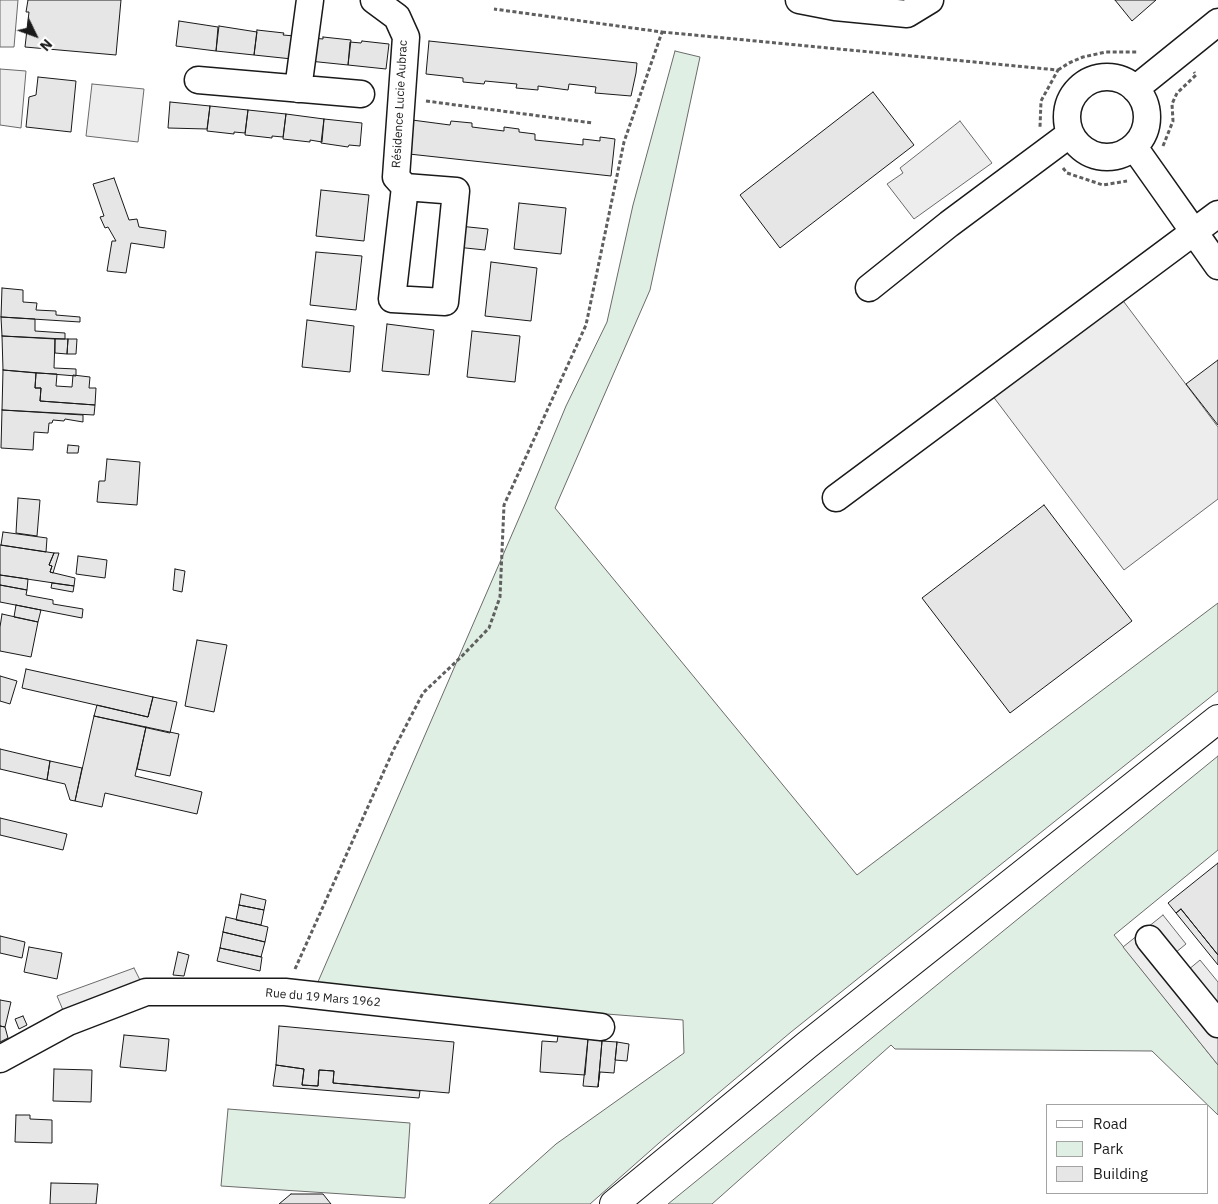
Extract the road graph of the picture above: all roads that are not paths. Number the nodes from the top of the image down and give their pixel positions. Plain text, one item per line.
1 (310, 0) edge
2 (374, 0) edge
3 (800, 0) edge
4 (930, 0) edge
5 (1218, 22) edge
6 (198, 80) dead end
7 (298, 89) junction
8 (1135, 89) junction
9 (361, 94) dead end
10 (1070, 134) junction
11 (1141, 157) junction
12 (405, 187) dead end
13 (1218, 214) edge
14 (1193, 232) junction
15 (1218, 266) edge
16 (869, 288) dead end
17 (836, 498) dead end
18 (1218, 719) edge
19 (1149, 939) dead end
20 (1218, 1024) edge
21 (600, 1027) dead end
22 (0, 1059) edge
23 (614, 1204) edge

1 - 7 street
2 - 12 street, Résidence Lucie Aubrac
3 - 4 street
5 - 8 street
6 - 7 street
7 - 9 street
8 - 10 street
8 - 11 street
10 - 11 street
10 - 16 street
11 - 14 street
13 - 14 street
14 - 15 street
14 - 17 street
18 - 23 main road
19 - 20 street
21 - 22 street, Rue du 19 Mars 1962

